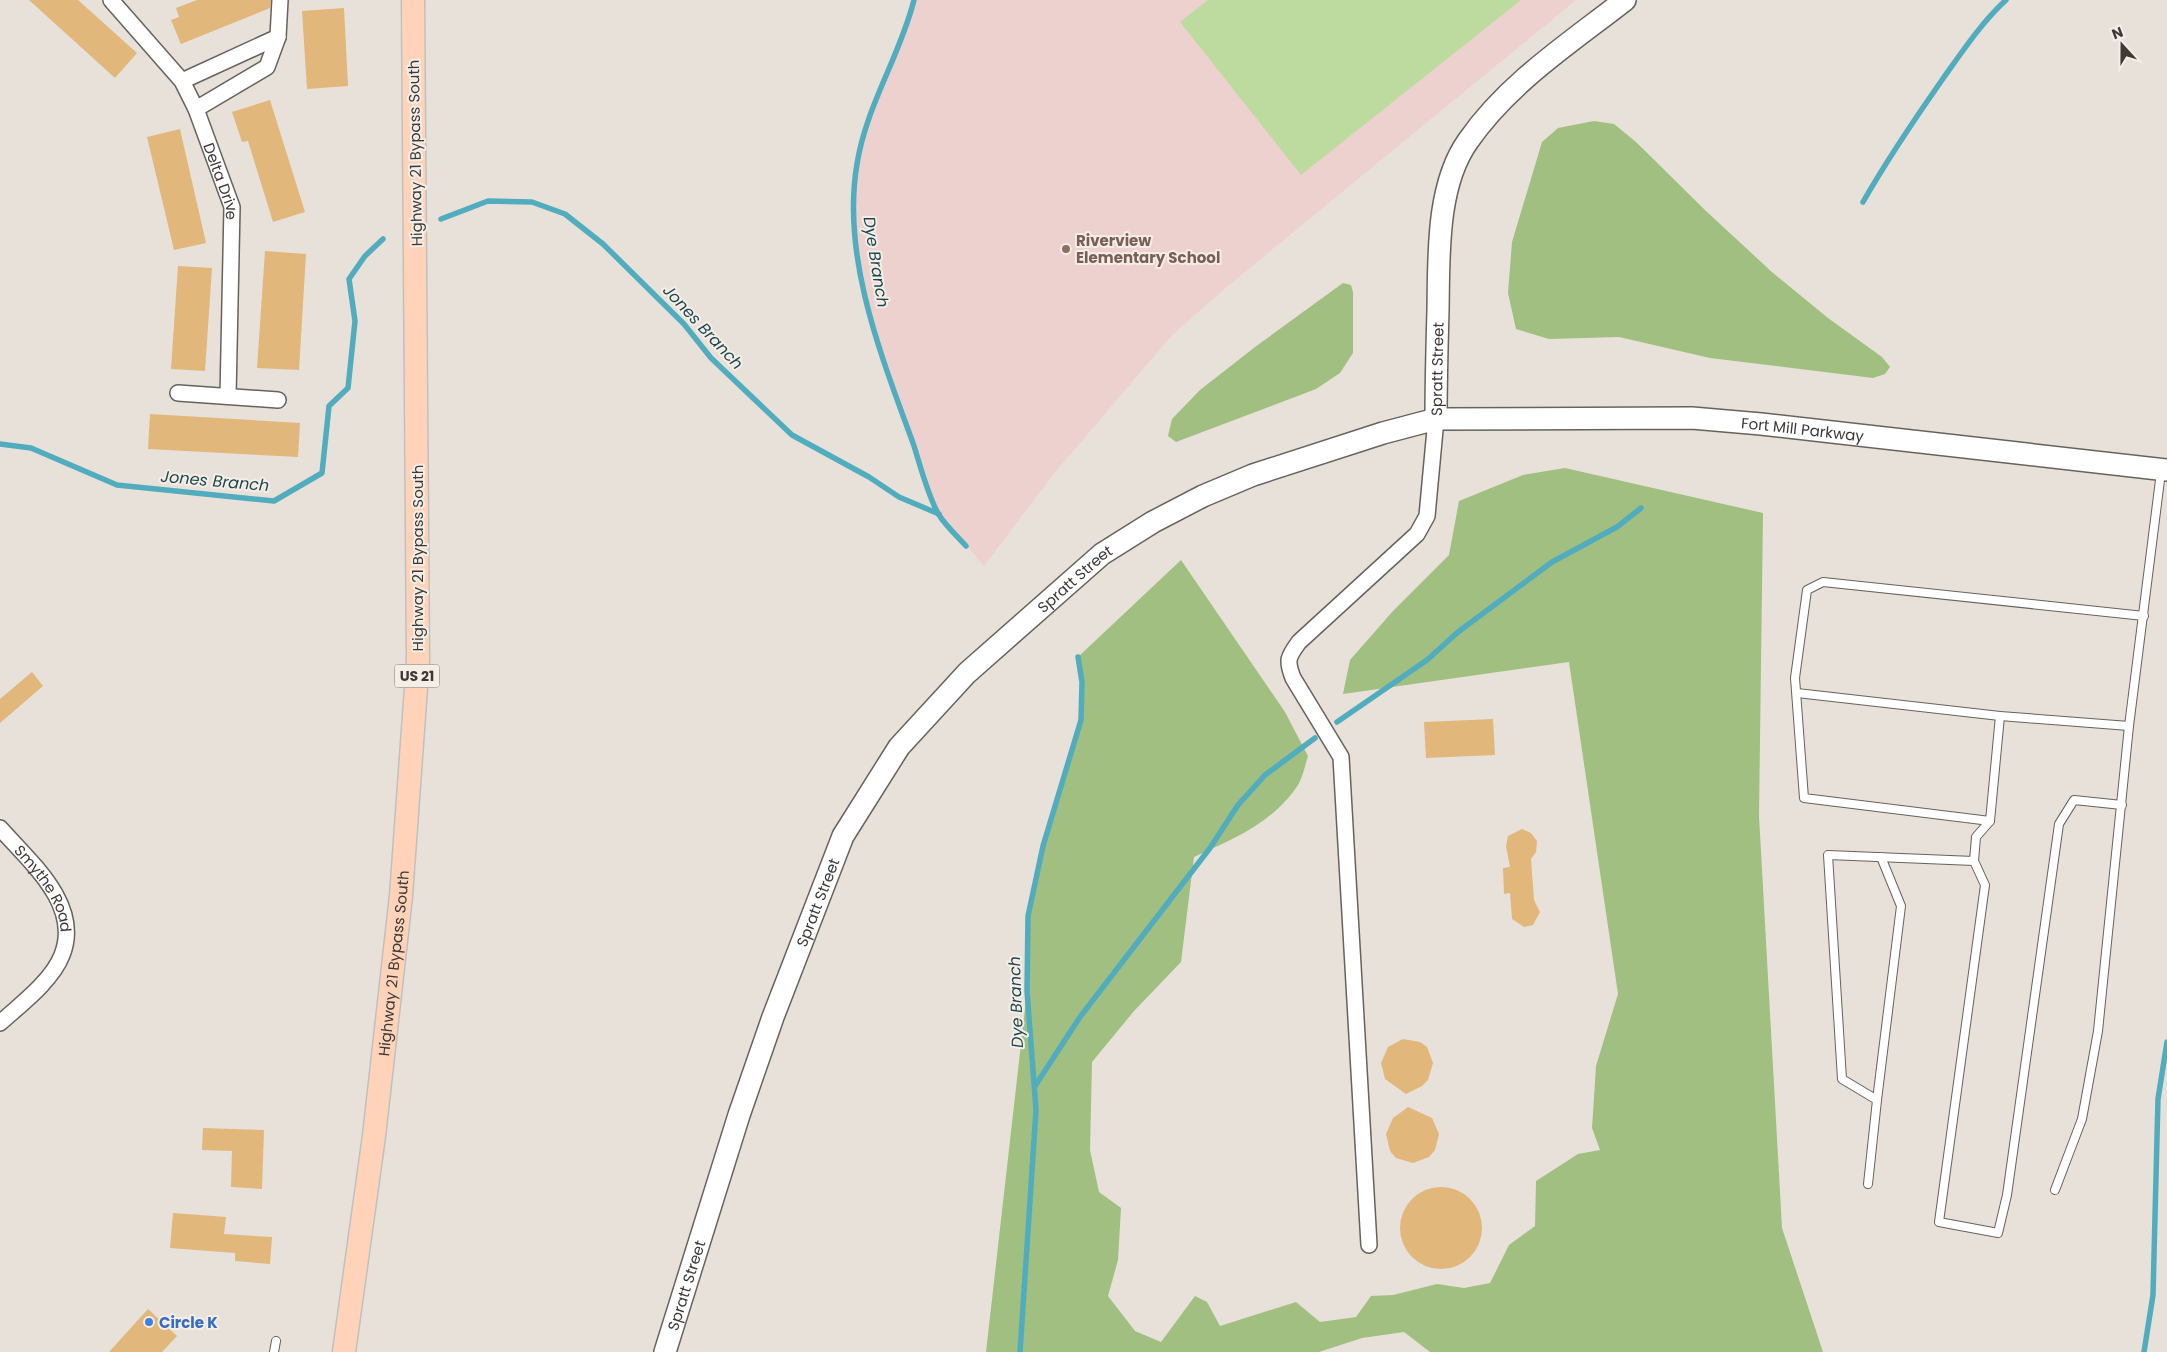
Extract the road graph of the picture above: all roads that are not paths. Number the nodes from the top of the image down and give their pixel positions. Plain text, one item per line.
1 (111, 0) edge
2 (280, 0) edge
3 (414, 0) edge
4 (1625, 0) edge
5 (278, 37) junction
6 (182, 82) junction
7 (196, 109) junction
8 (178, 393) dead end
9 (228, 396) junction
10 (278, 400) dead end
11 (1436, 419) junction
12 (2164, 470) edge
13 (2144, 616) junction
14 (1796, 693) junction
15 (2000, 716) junction
16 (2129, 726) junction
17 (2122, 805) junction
18 (1990, 821) junction
19 (0, 828) edge
20 (1881, 856) junction
21 (1974, 861) junction
22 (0, 1023) edge
23 (1877, 1100) junction
24 (1868, 1184) dead end
25 (2055, 1190) dead end
26 (1369, 1245) dead end
27 (276, 1341) dead end
28 (274, 1352) edge
29 (344, 1352) edge
30 (665, 1352) edge

1 - 6 street, Delta Drive
2 - 5 street
3 - 29 main road, Highway 21 Bypass South / US 21
4 - 11 main road, Spratt Street
5 - 6 street
5 - 7 street
6 - 7 street, Delta Drive
7 - 9 street, Delta Drive
8 - 9 street
9 - 10 street
11 - 12 main road, Fort Mill Parkway
11 - 26 street
11 - 30 main road, Spratt Street
12 - 13 lane
13 - 14 lane
13 - 16 lane
14 - 15 lane
14 - 18 lane
15 - 16 lane
15 - 18 lane
16 - 17 lane
17 - 21 lane
17 - 25 lane
18 - 21 lane
19 - 22 street, Smythe Road
20 - 21 lane
20 - 23 lane
20 - 23 lane
23 - 24 lane
27 - 28 lane

